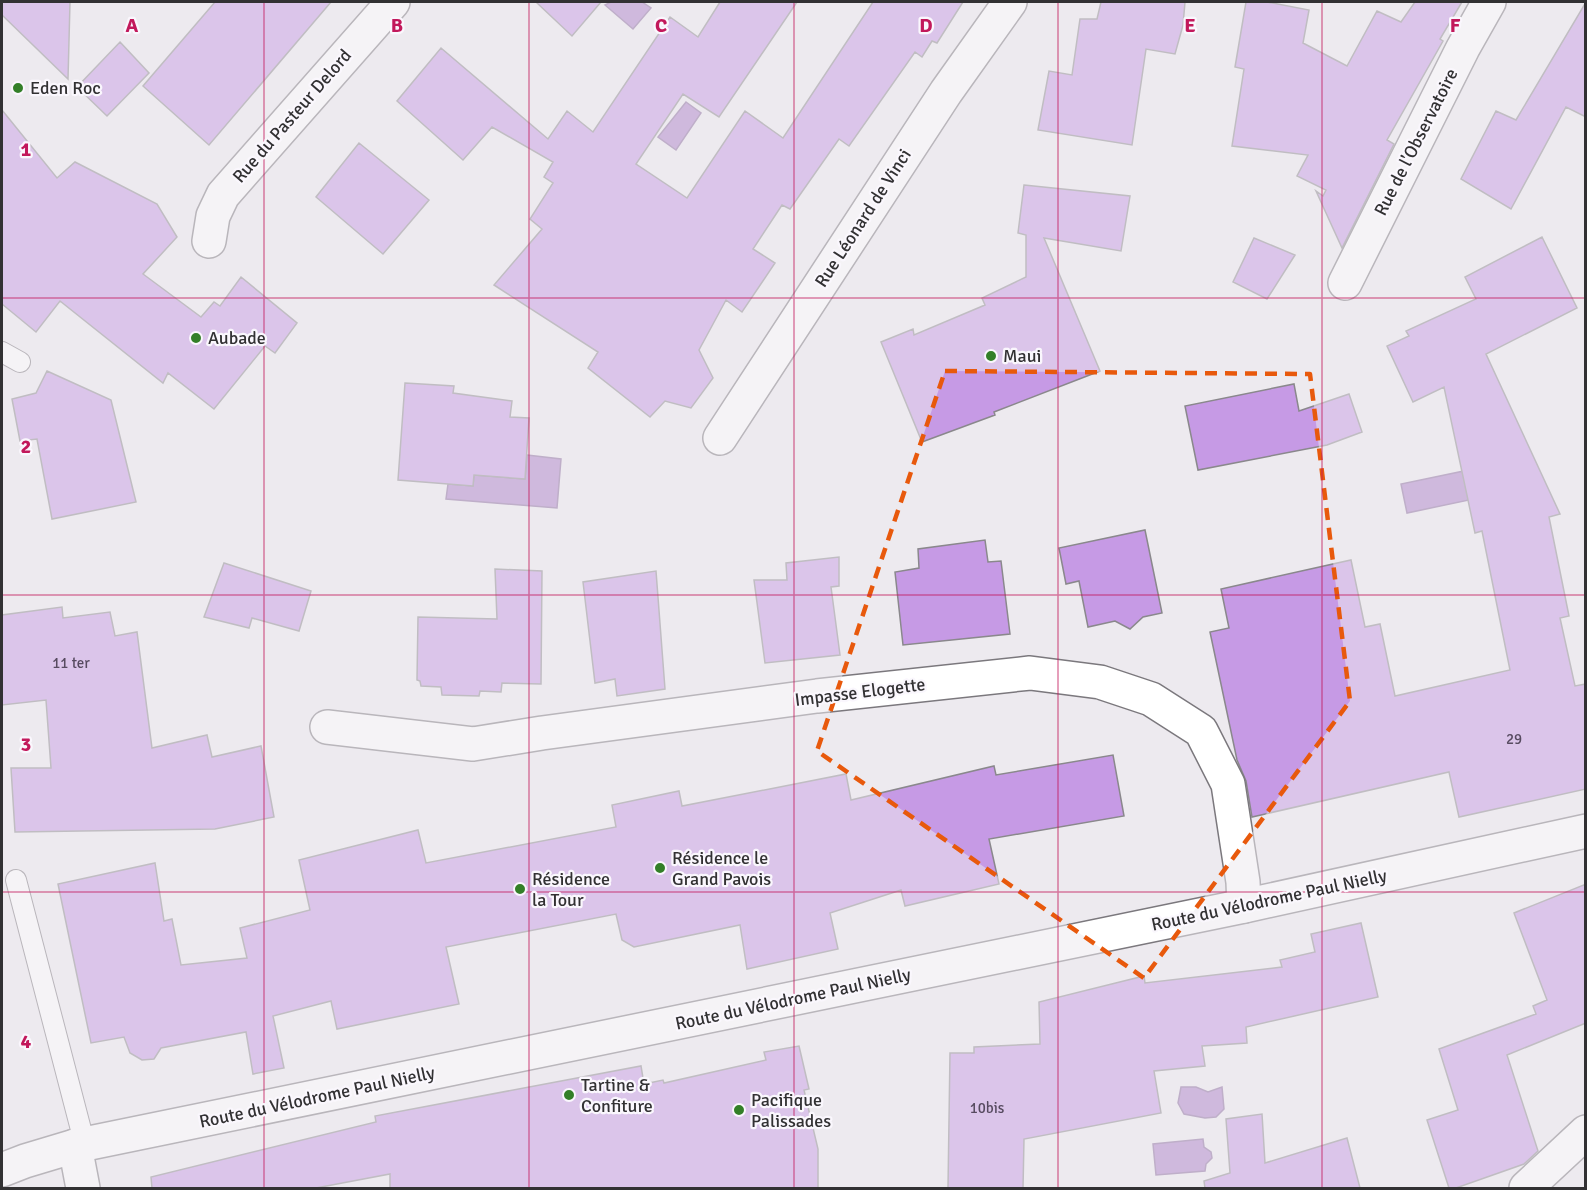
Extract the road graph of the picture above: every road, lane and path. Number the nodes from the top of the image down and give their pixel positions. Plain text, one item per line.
1 (393, 2) edge
2 (1011, 2) edge
3 (1489, 2) edge
4 (209, 241) dead end
5 (1345, 283) dead end
6 (2, 352) edge
7 (20, 362) dead end
8 (720, 438) dead end
9 (327, 727) dead end
10 (1586, 831) edge
11 (16, 880) dead end
12 (1244, 906) junction
13 (1586, 1132) edge
14 (80, 1146) junction
15 (2, 1170) edge
16 (83, 1188) edge
17 (1526, 1188) edge

1 - 4 street, Rue du Pasteur Delord
2 - 8 street, Rue Léonard de Vinci
3 - 5 street, Rue de l'Observatoire
6 - 7 lane
9 - 12 street, Impasse Elogette
10 - 12 street, Route du Vélodrome Paul Nielly
11 - 14 lane
12 - 14 street, Route du Vélodrome Paul Nielly
13 - 17 street
14 - 15 street, Route du Vélodrome Paul Nielly
14 - 16 street

